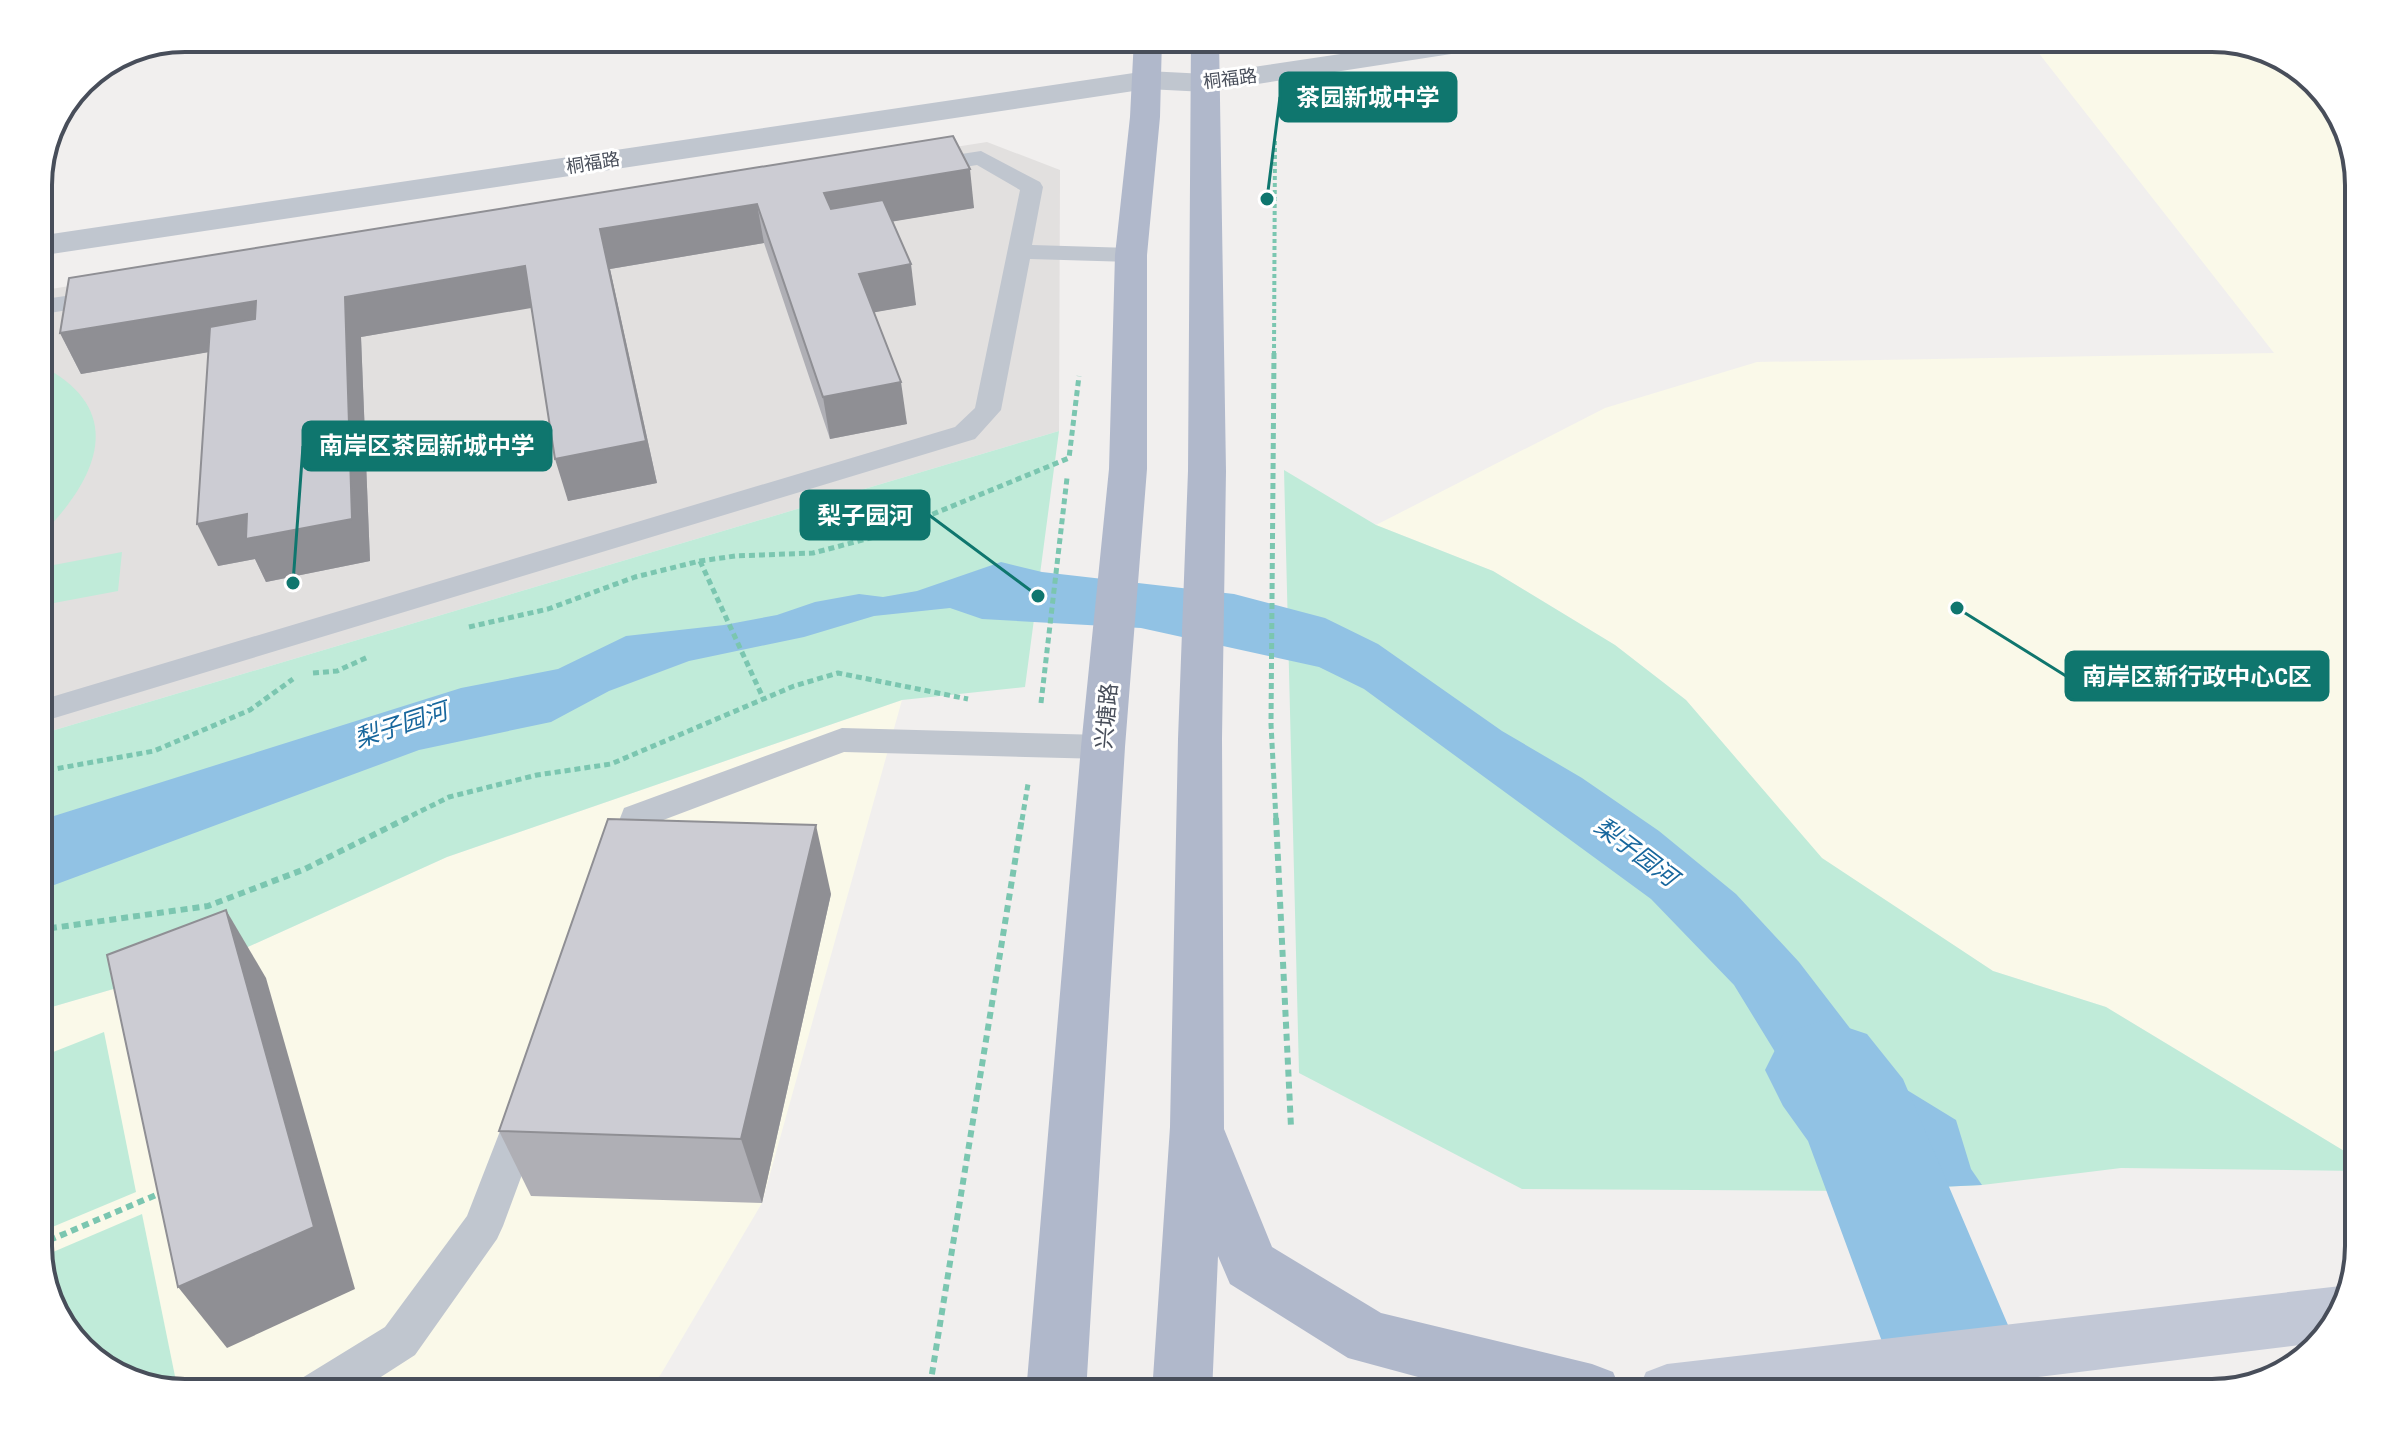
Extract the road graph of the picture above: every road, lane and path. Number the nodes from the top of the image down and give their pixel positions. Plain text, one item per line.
1 (1148, 52) edge
2 (1257, 52) edge
3 (1314, 52) edge
4 (1206, 60) edge
5 (1147, 80) junction
6 (1275, 139) dead end
7 (903, 170) edge
8 (52, 244) edge
9 (1019, 252) junction
10 (1131, 255) junction
11 (133, 293) edge
12 (52, 306) edge
13 (1069, 458) dead end
14 (1067, 478) dead end
15 (700, 561) junction
16 (459, 629) dead end
17 (379, 652) dead end
18 (764, 700) junction
19 (983, 701) dead end
20 (52, 708) edge
21 (1105, 734) junction
22 (1034, 747) junction
23 (52, 769) edge
24 (609, 890) edge
25 (52, 928) edge
26 (538, 1080) edge
27 (1197, 1127) junction
28 (1291, 1127) dead end
29 (176, 1186) edge
30 (52, 1239) edge
31 (2326, 1315) edge
32 (339, 1379) edge
33 (931, 1379) edge
34 (1057, 1379) edge
35 (1183, 1379) edge
36 (1535, 1379) edge
37 (1776, 1379) edge

1 - 5 main road, 兴塘路
2 - 4 street, 桐福路
3 - 4 street, 桐福路
4 - 5 street, 桐福路
4 - 27 main road
5 - 8 street, 桐福路
5 - 10 main road, 兴塘路
6 - 28 path
7 - 9 lane
9 - 10 lane
9 - 20 lane
10 - 21 main road, 兴塘路
11 - 12 lane
13 - 15 path
14 - 22 path
15 - 16 path
15 - 18 path
17 - 23 path
18 - 19 path
18 - 25 path
21 - 22 lane
21 - 34 main road, 兴塘路
22 - 24 lane
22 - 33 path
26 - 32 lane
27 - 35 main road
27 - 36 main road
29 - 30 path
31 - 37 main road

